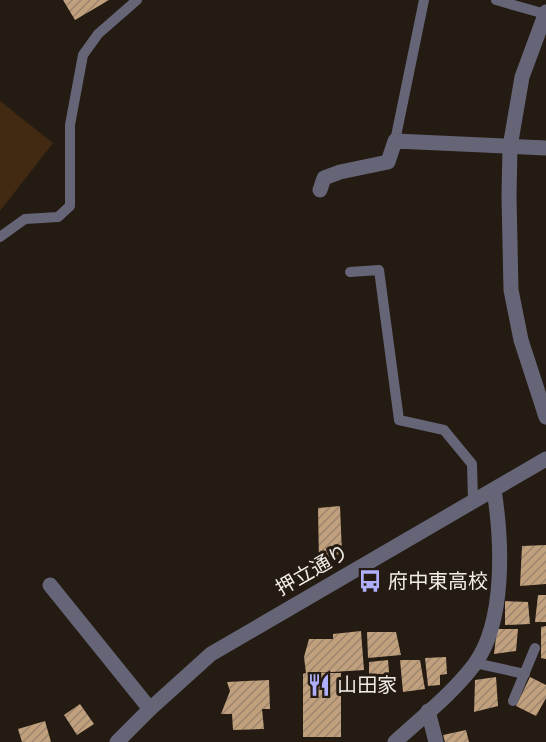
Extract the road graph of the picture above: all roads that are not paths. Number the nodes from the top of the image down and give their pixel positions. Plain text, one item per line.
1 (137, 0) edge
2 (424, 0) edge
3 (496, 0) edge
4 (545, 13) edge
5 (395, 141) junction
6 (510, 147) junction
7 (546, 148) edge
8 (320, 190) dead end
9 (0, 237) edge
10 (350, 272) dead end
11 (546, 417) edge
12 (546, 459) edge
13 (494, 490) junction
14 (473, 501) junction
15 (50, 585) dead end
16 (535, 648) dead end
17 (475, 663) junction
18 (525, 674) junction
19 (513, 701) dead end
20 (150, 709) junction
21 (428, 711) junction
22 (117, 742) edge
23 (395, 742) edge
24 (436, 742) edge

1 - 9 lane
2 - 5 lane
3 - 4 lane
4 - 6 street
5 - 6 street
5 - 8 street
6 - 7 street
6 - 11 street
10 - 14 lane
12 - 13 street, 押立通り
13 - 14 street, 押立通り
13 - 17 street
14 - 20 street, 押立通り
15 - 20 street
16 - 18 lane
17 - 18 lane
17 - 21 street
18 - 19 lane
20 - 22 street, 押立通り
21 - 23 street
21 - 24 street

